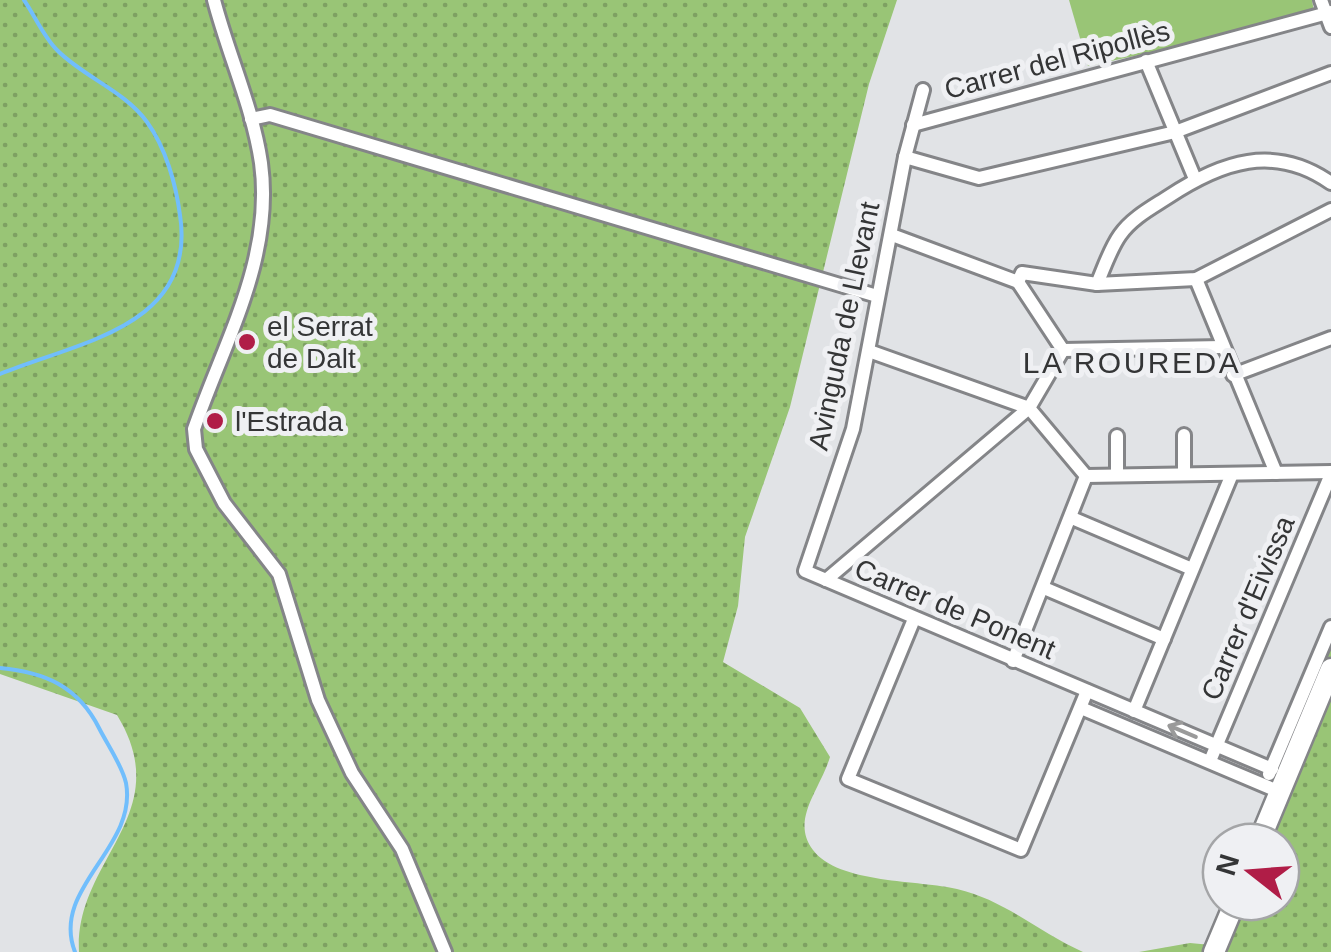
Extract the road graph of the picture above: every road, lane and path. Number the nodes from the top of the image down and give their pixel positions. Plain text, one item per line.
1 (214, 0) edge
2 (1327, 13) edge
3 (1146, 61) junction
4 (1331, 73) edge
5 (923, 90) dead end
6 (251, 119) junction
7 (913, 125) junction
8 (1175, 132) junction
9 (905, 157) junction
10 (1196, 179) junction
11 (1331, 183) edge
12 (1331, 210) edge
13 (892, 235) junction
14 (1196, 279) junction
15 (1018, 282) junction
16 (1097, 284) junction
17 (878, 296) junction
18 (1331, 338) edge
19 (1222, 347) junction
20 (1063, 350) junction
21 (869, 351) junction
22 (1233, 375) junction
23 (1029, 408) junction
24 (1117, 436) dead end
25 (1184, 436) dead end
26 (1117, 474) junction
27 (1184, 474) junction
28 (1232, 474) junction
29 (1276, 474) junction
30 (1331, 474) edge
31 (1086, 476) junction
32 (1072, 518) junction
33 (1192, 568) junction
34 (805, 570) joint
35 (826, 580) junction
36 (1044, 588) junction
37 (914, 619) junction
38 (1331, 627) edge
39 (1164, 639) junction
40 (1013, 661) junction
41 (1331, 670) edge
42 (1087, 692) junction
43 (1081, 708) junction
44 (1134, 711) junction
45 (1216, 746) junction
46 (1210, 761) junction
47 (1272, 769) junction
48 (1266, 786) junction
49 (1262, 822) edge
50 (1227, 922) edge
51 (446, 952) edge
52 (1214, 952) edge

1 - 6 street
2 - 3 street, Carrer del Ripollès
3 - 7 street, Carrer del Ripollès
3 - 8 street
4 - 8 street
5 - 7 street, Avinguda de Llevant
6 - 17 street
6 - 51 street
7 - 9 street, Avinguda de Llevant
8 - 9 street
8 - 10 street
9 - 13 street, Avinguda de Llevant
10 - 11 street
10 - 16 street
12 - 14 street
13 - 15 street
13 - 17 street, Avinguda de Llevant
14 - 16 street
14 - 19 street
15 - 16 street
15 - 20 street
17 - 21 street, Avinguda de Llevant
18 - 22 street
19 - 20 street
19 - 22 street
20 - 23 street
21 - 23 street
21 - 34 street, Avinguda de Llevant
22 - 29 street
23 - 31 street
23 - 35 street
24 - 26 street
25 - 27 street
26 - 27 street
26 - 31 street
27 - 28 street
28 - 29 street
28 - 33 street
29 - 30 street
30 - 45 street, Carrer d'Eivissa
31 - 32 street
32 - 33 street
32 - 36 street
33 - 39 street
34 - 35 street, Carrer de Ponent
35 - 37 street, Carrer de Ponent
36 - 39 street
36 - 40 street
37 - 40 street, Carrer de Ponent
37 - 43 street
38 - 47 street
39 - 44 street
40 - 42 street, Carrer de Ponent
41 - 48 main road
42 - 43 street
42 - 44 street, Carrer de Ponent
43 - 46 street
45 -> 44 street, Carrer de Ponent
45 - 46 street, Carrer d'Eivissa
45 - 47 street, Carrer de Ponent
46 - 48 street
47 - 48 street
48 - 49 main road
50 - 52 main road

